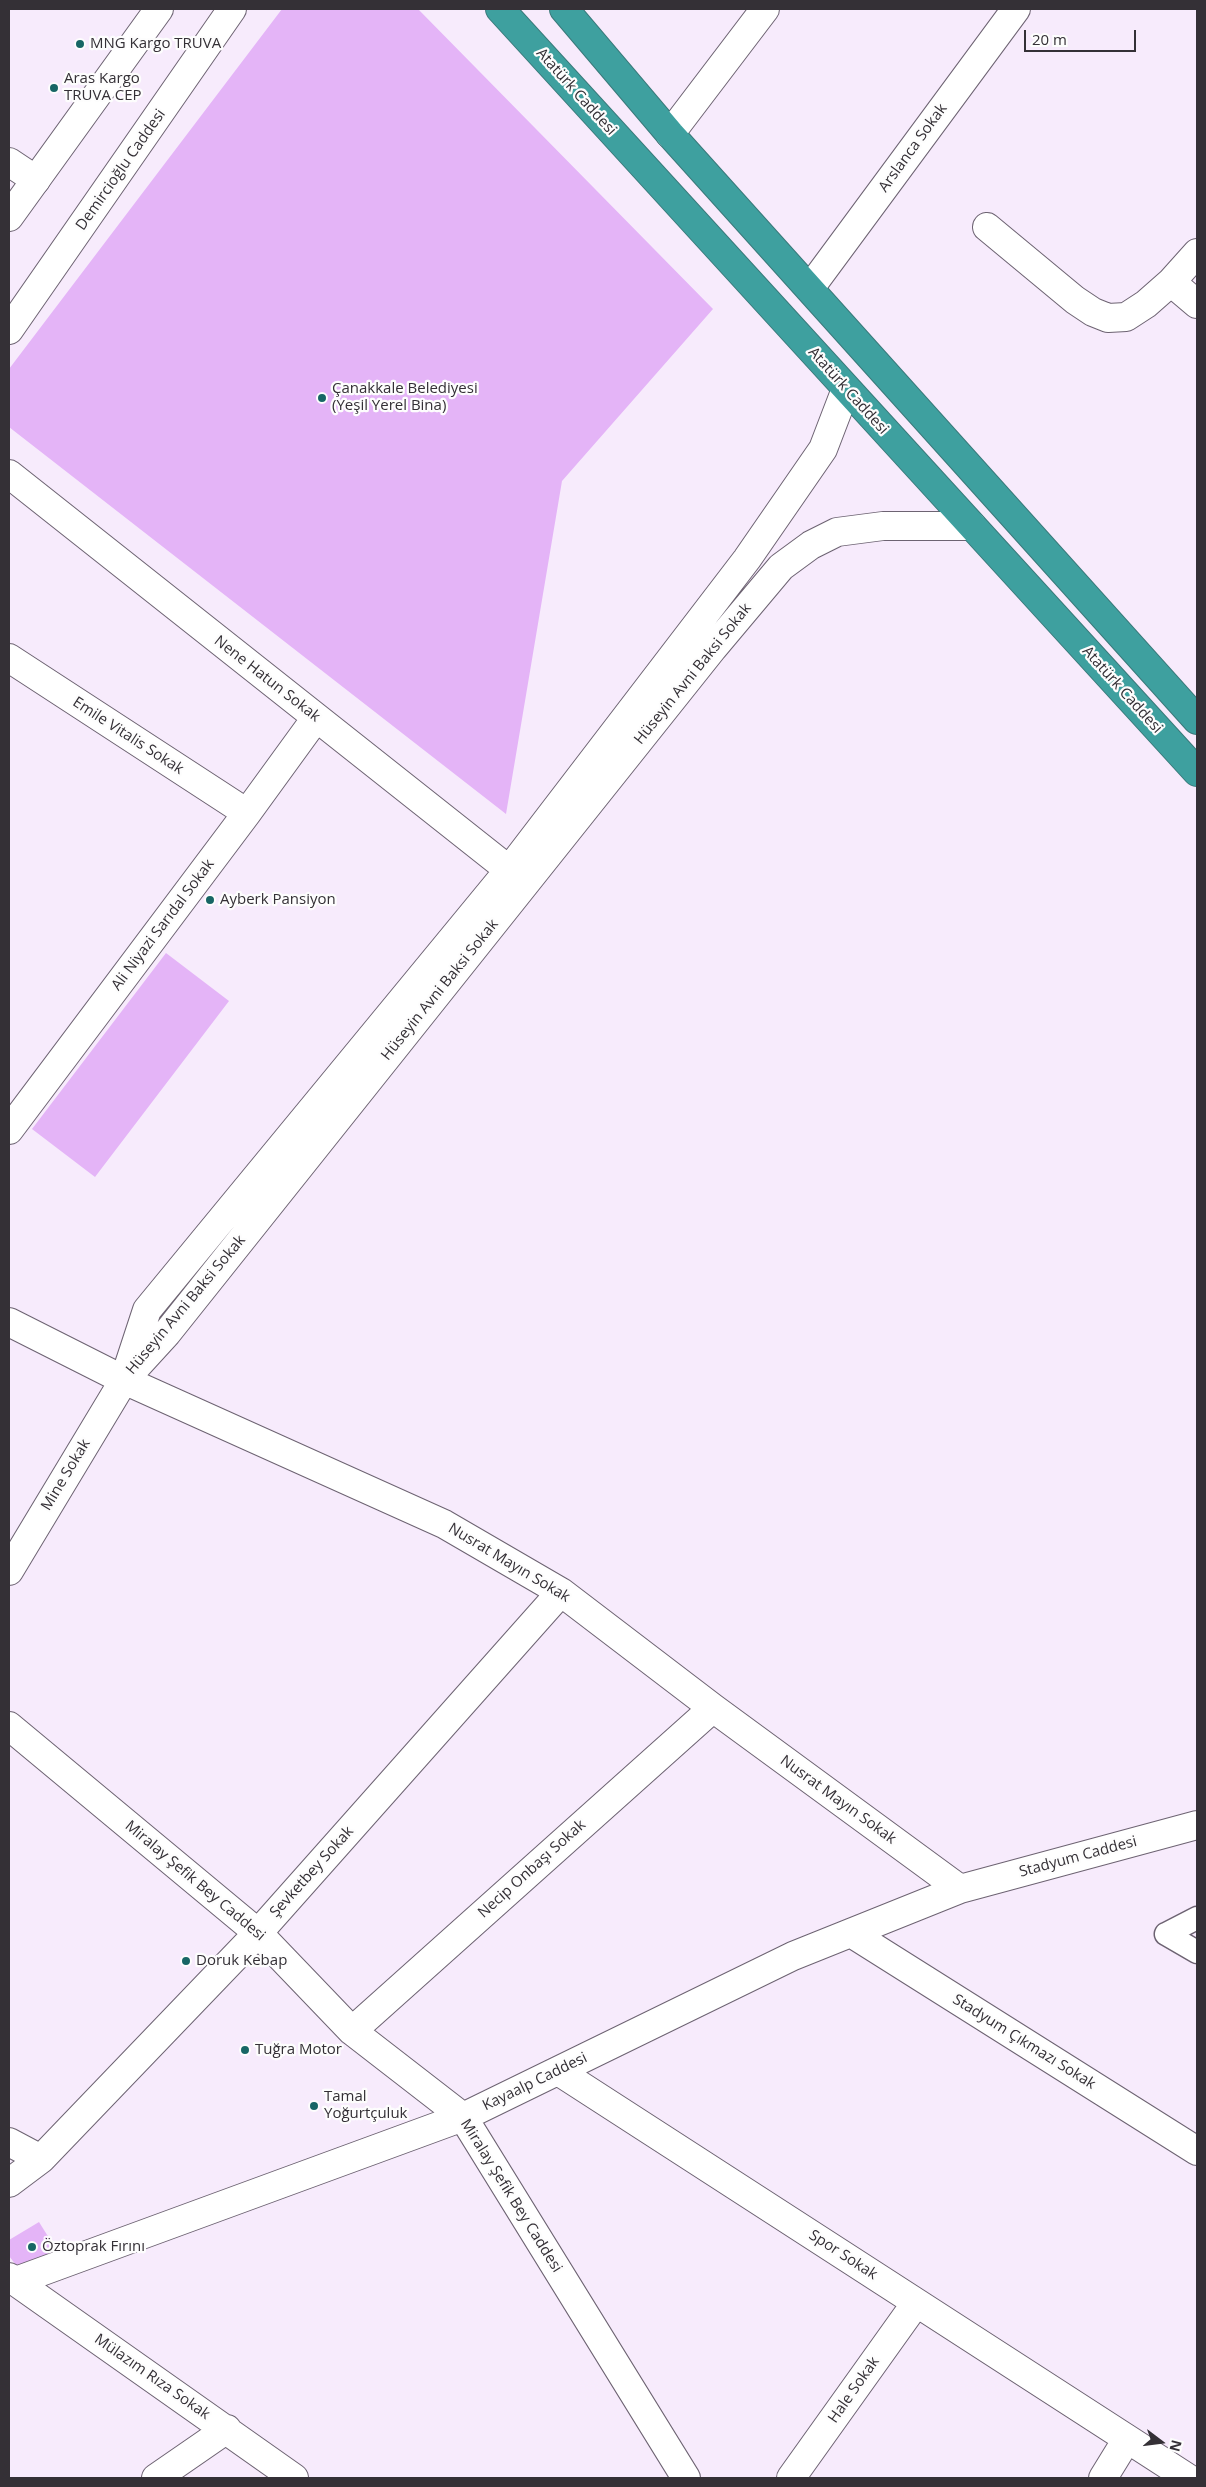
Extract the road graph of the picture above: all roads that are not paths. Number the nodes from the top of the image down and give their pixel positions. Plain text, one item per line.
1 (159, 9) edge
2 (232, 9) edge
3 (500, 9) edge
4 (564, 9) edge
5 (765, 9) edge
6 (1016, 9) edge
7 (670, 134) junction
8 (9, 162) edge
9 (36, 180) junction
10 (9, 217) edge
11 (987, 226) dead end
12 (1197, 253) edge
13 (1171, 282) junction
14 (810, 288) junction
15 (1197, 304) edge
16 (9, 330) edge
17 (846, 389) junction
18 (9, 474) edge
19 (972, 526) junction
20 (766, 534) junction
21 (793, 558) junction
22 (9, 658) edge
23 (316, 718) junction
24 (1197, 720) edge
25 (1197, 772) edge
26 (248, 813) junction
27 (517, 876) junction
28 (9, 1130) edge
29 (9, 1322) edge
30 (124, 1380) junction
31 (9, 1570) edge
32 (561, 1592) junction
33 (712, 1708) junction
34 (9, 1726) edge
35 (1197, 1825) edge
36 (960, 1889) junction
37 (1197, 1918) edge
38 (258, 1933) junction
39 (851, 1933) junction
40 (1197, 1952) edge
41 (352, 2031) junction
42 (558, 2071) junction
43 (463, 2117) junction
44 (9, 2142) edge
45 (1197, 2151) edge
46 (41, 2159) junction
47 (9, 2183) edge
48 (12, 2279) edge
49 (916, 2302) junction
50 (227, 2429) junction
51 (1127, 2439) junction
52 (156, 2478) edge
53 (294, 2478) edge
54 (686, 2478) edge
55 (791, 2478) edge
56 (1103, 2478) edge
57 (1188, 2478) edge

1 - 9 street
2 - 16 street, Demircioğlu Caddesi
3 - 17 highway, Atatürk Caddesi
4 - 7 highway
5 - 7 street
6 - 14 street, Arslanca Sokak
7 - 14 highway
8 - 9 street
9 - 10 street
11 - 13 street
12 - 13 street
13 - 15 street
14 - 24 highway
17 - 19 highway, Atatürk Caddesi
17 - 20 street, Hüseyin Avni Baksi Sokak
18 - 23 street, Nene Hatun Sokak
19 - 21 street, Hüseyin Avni Baksi Sokak
19 - 25 highway, Atatürk Caddesi
20 - 21 street
20 - 27 street, Hüseyin Avni Baksi Sokak
21 - 27 street, Hüseyin Avni Baksi Sokak
22 - 26 street, Emile Vitalis Sokak
23 - 26 street, Ali Niyazi Sarıdal Sokak
23 - 27 street, Nene Hatun Sokak
26 - 28 street, Ali Niyazi Sarıdal Sokak
27 - 30 street, Hüseyin Avni Baksi Sokak
29 - 30 street, Nusrat Mayın Sokak
30 - 31 street, Mine Sokak
30 - 32 street, Nusrat Mayın Sokak
32 - 33 street, Nusrat Mayın Sokak
32 - 38 street, Şevketbey Sokak
33 - 36 street, Nusrat Mayın Sokak
33 - 41 street, Necip Onbaşı Sokak
34 - 38 street, Miralay Şefik Bey Caddesi
35 - 36 street, Stadyum Caddesi
36 - 39 street, Kayaalp Caddesi
37 - 40 lane
38 - 41 street, Miralay Şefik Bey Caddesi
38 - 46 street, Şevketbey Sokak
39 - 42 street, Kayaalp Caddesi
39 - 45 street, Stadyum Çıkmazı Sokak
41 - 43 street, Miralay Şefik Bey Caddesi
42 - 43 street, Kayaalp Caddesi
42 - 49 street, Spor Sokak
43 - 48 street, Kayaalp Caddesi
43 - 54 street, Miralay Şefik Bey Caddesi
44 - 46 street
46 - 47 street, Şevketbey Sokak
48 - 50 street, Mülazım Rıza Sokak
49 - 51 street, Spor Sokak
49 - 55 street, Hale Sokak
50 - 52 street
50 - 53 street, Mülazım Rıza Sokak
51 - 56 street
51 - 57 street, Spor Sokak

